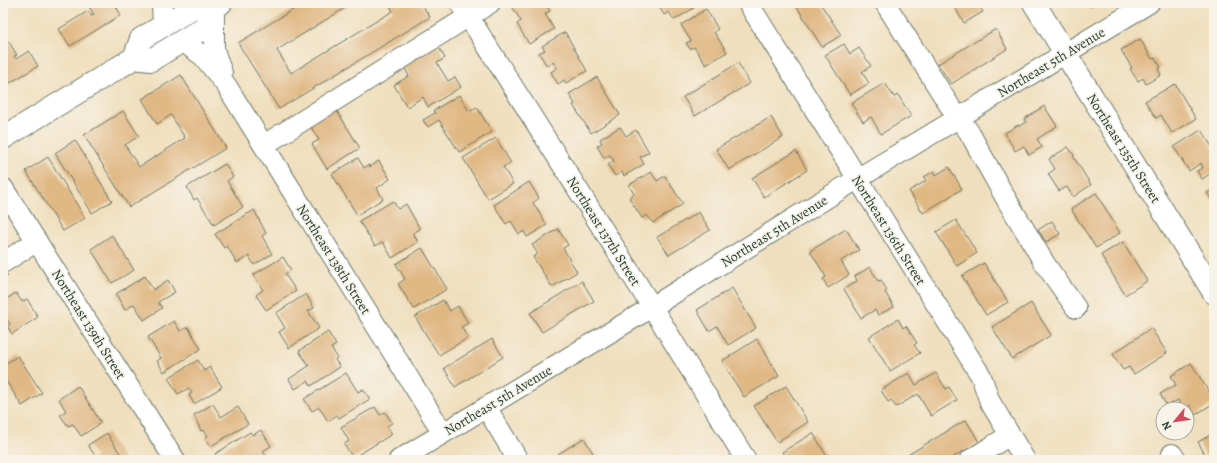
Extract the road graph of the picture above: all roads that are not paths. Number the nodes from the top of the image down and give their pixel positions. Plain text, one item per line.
1 (162, 3) edge
2 (490, 3) edge
3 (748, 3) edge
4 (885, 3) edge
5 (1034, 3) edge
6 (1149, 3) edge
7 (204, 5) edge
8 (464, 10) edge
9 (163, 26) junction
10 (182, 41) junction
11 (1066, 53) junction
12 (134, 58) junction
13 (226, 85) junction
14 (958, 118) junction
15 (3, 138) edge
16 (264, 145) junction
17 (857, 179) junction
18 (6, 197) edge
19 (37, 241) junction
20 (4, 262) dead end
21 (1214, 293) edge
22 (652, 307) junction
23 (1076, 308) dead end
24 (486, 407) junction
25 (443, 433) junction
26 (1010, 435) junction
27 (175, 460) edge
28 (399, 460) edge
29 (518, 460) edge
30 (746, 460) edge
31 (970, 460) edge
32 (1025, 460) edge

1 - 9 street
2 - 8 street
3 - 17 street, Northeast 136th Street
4 - 14 street
5 - 11 main road, Northeast 135th Street
6 - 11 street, Northeast 5th Avenue
7 - 9 main road
7 - 10 main road
7 - 13 street, Northeast 138th Street
8 - 16 street
8 - 22 street, Northeast 137th Street
9 - 12 main road
10 - 12 main road
10 - 13 street, Northeast 138th Street
11 - 14 street, Northeast 5th Avenue
11 - 21 main road, Northeast 135th Street
12 - 15 main road
13 - 16 street, Northeast 138th Street
14 - 17 street, Northeast 5th Avenue
14 - 23 street
16 - 25 street, Northeast 138th Street
17 - 22 street, Northeast 5th Avenue
17 - 26 street, Northeast 136th Street
18 - 19 street, Northeast 139th Street
19 - 20 street
19 - 27 street, Northeast 139th Street
22 - 24 street, Northeast 5th Avenue
22 - 30 street, Northeast 137th Street
24 - 25 street, Northeast 5th Avenue
24 - 29 street
25 - 28 street, Northeast 5th Avenue
26 - 31 street
26 - 32 street, Northeast 136th Street

